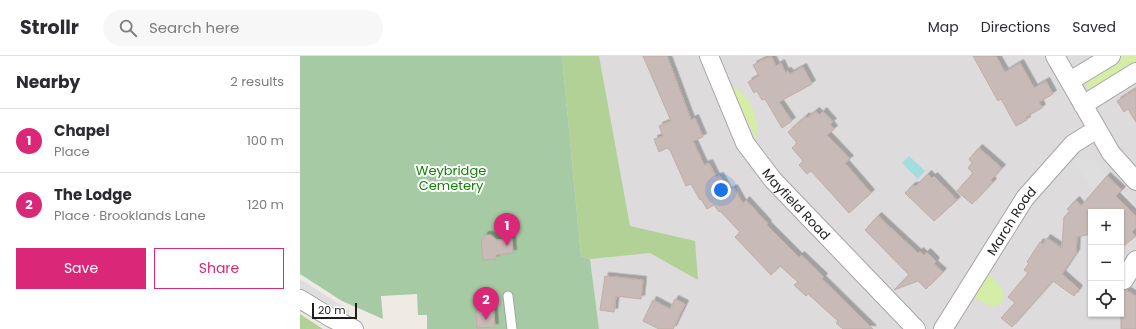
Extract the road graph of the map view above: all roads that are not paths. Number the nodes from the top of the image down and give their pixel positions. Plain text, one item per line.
1 (709, 56) edge
2 (1055, 56) edge
3 (1110, 56) edge
4 (1136, 72) edge
5 (1070, 82) junction
6 (1084, 105) junction
7 (1097, 129) junction
8 (1136, 181) edge
9 (1136, 260) edge
10 (1124, 280) dead end
11 (508, 296) dead end
12 (300, 299) edge
13 (354, 329) edge
14 (512, 329) edge
15 (916, 329) edge
16 (943, 329) edge

1 - 15 street, Mayfield Road
2 - 5 street
3 - 5 street
4 - 6 street
5 - 6 street
6 - 7 street
7 - 8 street
7 - 16 street, March Road
9 - 10 street
11 - 14 lane
12 - 13 street

